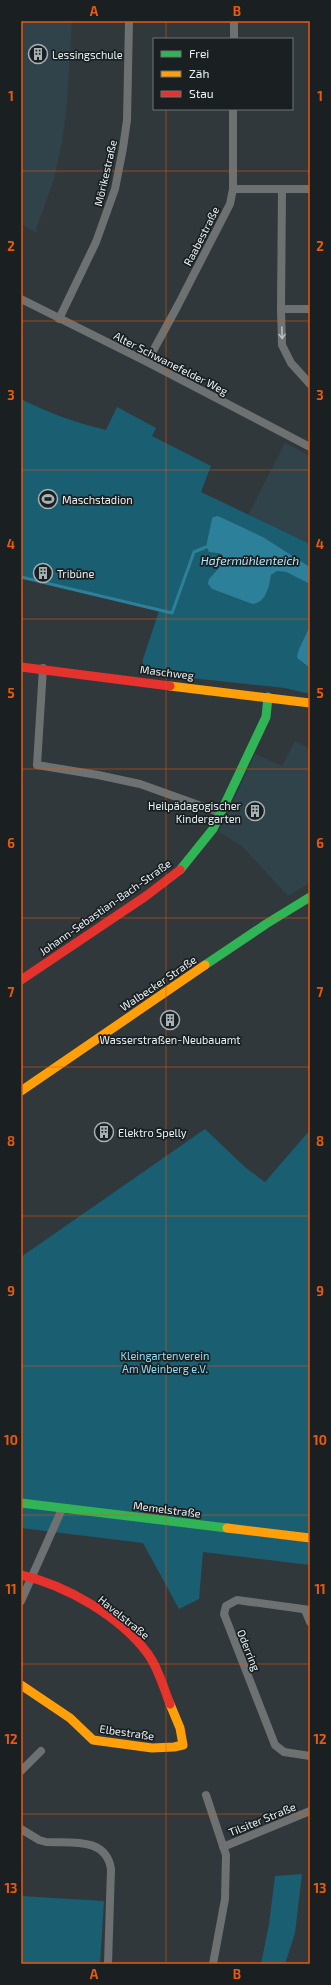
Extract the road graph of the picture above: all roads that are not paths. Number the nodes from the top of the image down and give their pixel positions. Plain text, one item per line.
1 (129, 21) edge
2 (234, 21) edge
3 (234, 38) edge
4 (233, 110) edge
5 (282, 189) junction
6 (310, 189) edge
7 (233, 190) junction
8 (21, 299) edge
9 (281, 309) junction
10 (310, 309) edge
11 (59, 319) junction
12 (147, 362) junction
13 (310, 384) edge
14 (310, 447) edge
15 (21, 667) edge
16 (43, 668) junction
17 (268, 697) junction
18 (310, 702) edge
19 (221, 813) junction
20 (310, 897) edge
21 (21, 980) edge
22 (21, 1091) edge
23 (21, 1503) edge
24 (62, 1509) junction
25 (310, 1538) edge
26 (21, 1575) edge
27 (32, 1576) junction
28 (21, 1601) edge
29 (308, 1610) edge
30 (310, 1622) edge
31 (21, 1685) edge
32 (177, 1748) joint
33 (41, 1751) dead end
34 (310, 1756) edge
35 (21, 1771) edge
36 (206, 1795) dead end
37 (310, 1812) edge
38 (21, 1829) edge
39 (223, 1847) junction
40 (108, 1964) edge
41 (214, 1964) edge

1 - 11 street, Mörikestraße
2 - 3 street
4 - 7 street, Raabestraße
5 - 6 street
5 - 7 street
5 - 9 street
7 - 12 street, Raabestraße
8 - 11 street, Alter Schwanefelder Weg
9 - 10 street
9 -> 13 street
11 - 12 street, Alter Schwanefelder Weg
12 - 14 street, Alter Schwanefelder Weg
15 - 16 street, Maschweg
16 - 17 street, Maschweg
16 - 19 street
17 - 18 street, Maschweg
17 - 19 street, Johann-Sebastian-Bach-Straße
19 - 21 street, Johann-Sebastian-Bach-Straße
20 - 22 street, Walbecker Straße
23 - 24 street, Memelstraße
24 - 25 street, Memelstraße
24 - 27 street
26 - 27 street
27 - 28 street
27 - 32 street, Havelstraße
29 - 30 street
29 - 34 street, Oderring
31 - 32 street, Elbestraße
33 - 35 street
36 - 39 street
37 - 39 street, Tilsiter Straße
38 - 40 street
39 - 41 street

